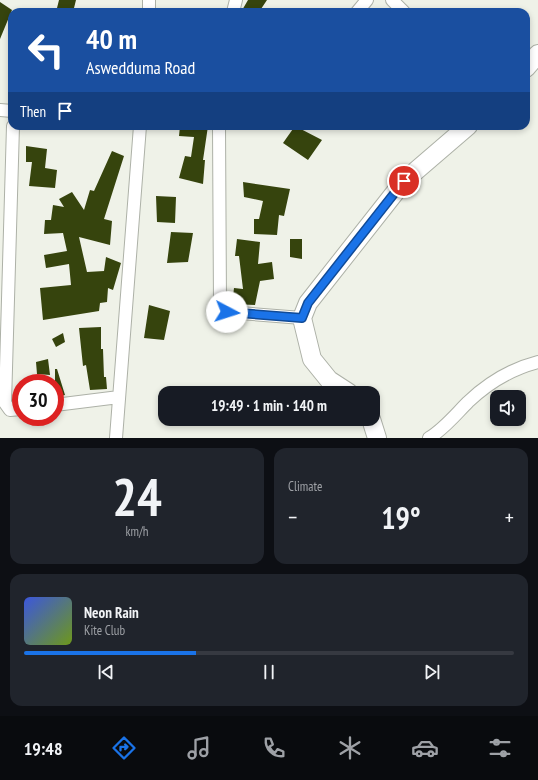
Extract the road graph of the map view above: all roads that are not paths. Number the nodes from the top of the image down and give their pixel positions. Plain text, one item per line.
1 (392, 0) edge
2 (400, 8) edge
3 (538, 54) edge
4 (530, 63) edge
5 (13, 130) edge
6 (140, 130) edge
7 (219, 130) edge
8 (463, 130) edge
9 (302, 318) junction
10 (538, 362) edge
11 (338, 386) edge
12 (119, 397) junction
13 (64, 404) edge
14 (12, 410) edge
15 (373, 426) edge
16 (116, 438) edge
17 (377, 438) edge
18 (429, 438) edge

1 - 2 street
3 - 4 street
5 - 14 street
6 - 12 street
7 - 9 street
8 - 9 street
9 - 11 street
10 - 18 street
12 - 13 street
12 - 16 street
15 - 17 street

